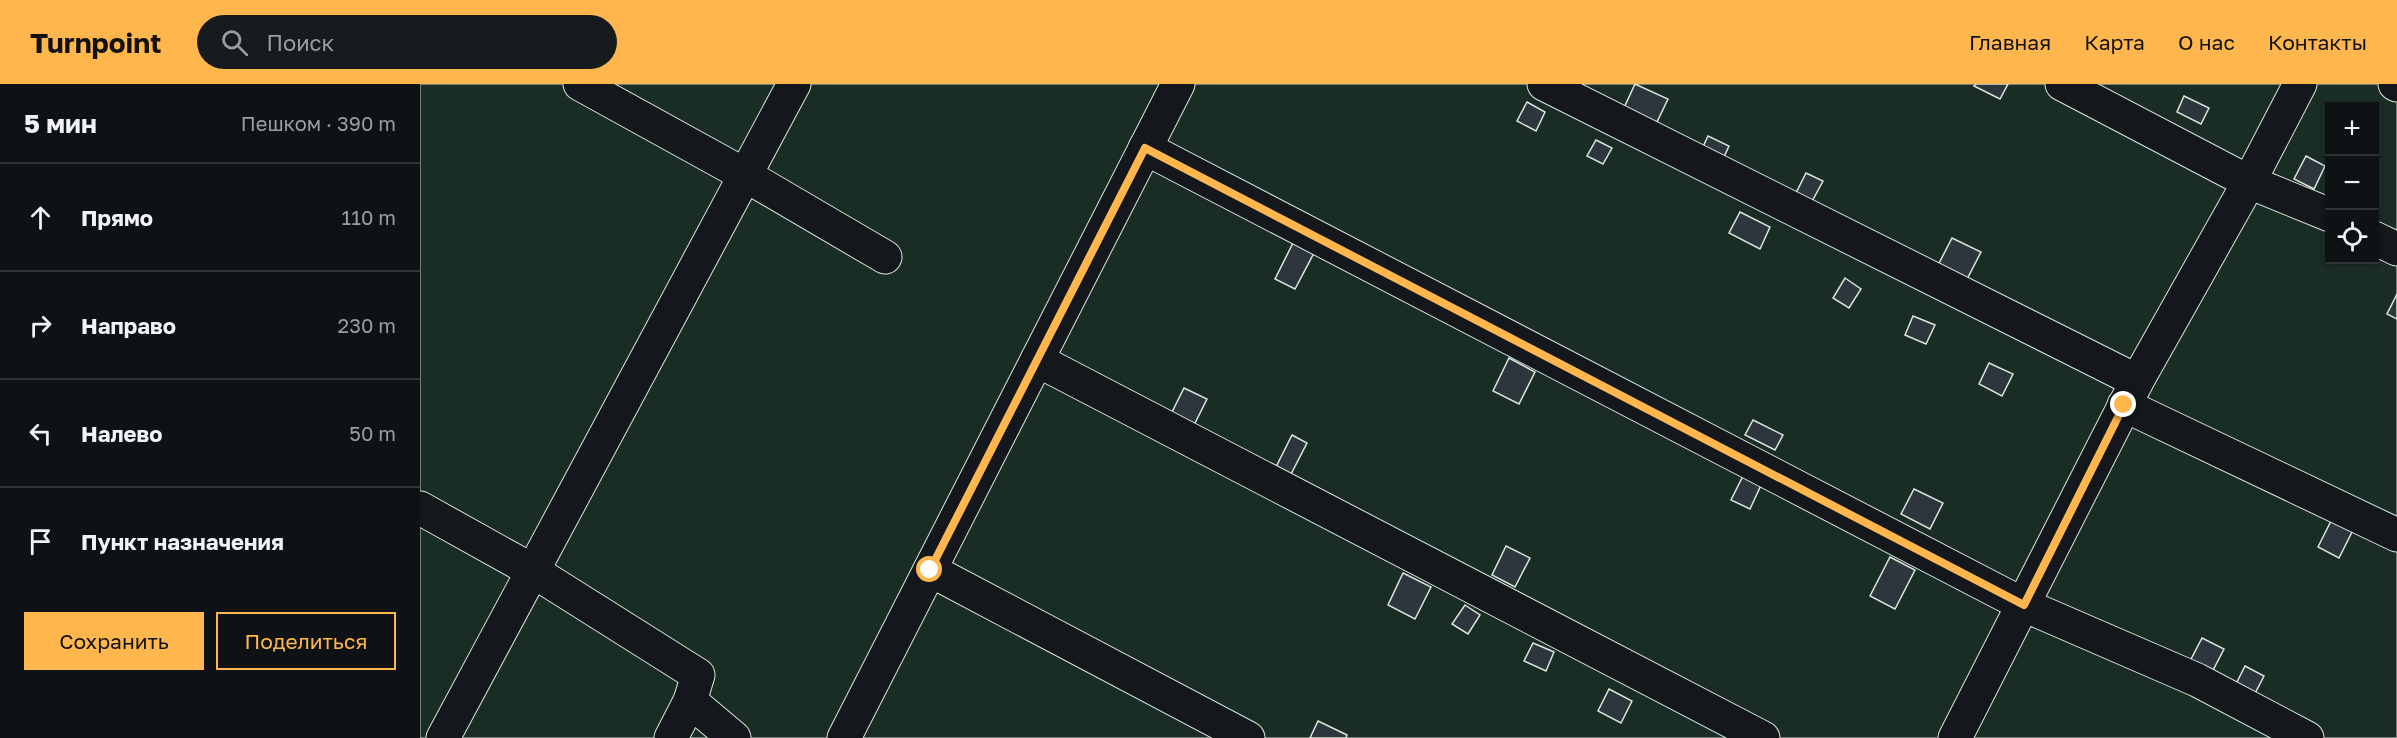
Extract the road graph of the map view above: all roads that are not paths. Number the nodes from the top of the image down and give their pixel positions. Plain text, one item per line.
1 (580, 84) edge
2 (794, 84) edge
3 (1178, 84) edge
4 (1544, 84) edge
5 (2062, 84) edge
6 (2300, 84) edge
7 (1145, 148) junction
8 (745, 175) junction
9 (2249, 182) junction
10 (2325, 213) edge
11 (2379, 240) edge
12 (2397, 249) edge
13 (885, 257) dead end
14 (1037, 360) junction
15 (2131, 393) junction
16 (420, 508) edge
17 (2397, 535) edge
18 (930, 570) junction
19 (533, 571) junction
20 (2024, 605) junction
21 (690, 701) junction
22 (443, 738) edge
23 (670, 738) edge
24 (734, 738) edge
25 (844, 738) edge
26 (1248, 738) edge
27 (1763, 738) edge
28 (1955, 738) edge
29 (2307, 738) edge

1 - 8 street
2 - 8 street
3 - 7 street
4 - 15 street
5 - 9 street
6 - 9 street
7 - 14 street
7 - 20 street
8 - 13 street
8 - 19 street
9 - 10 street
9 - 15 street
11 - 12 street
14 - 18 street
14 - 27 street
15 - 17 street
15 - 20 street
16 - 19 street
18 - 25 street
18 - 26 street
19 - 21 street
19 - 22 street
20 - 28 street
20 - 29 street
21 - 23 street
21 - 24 street

